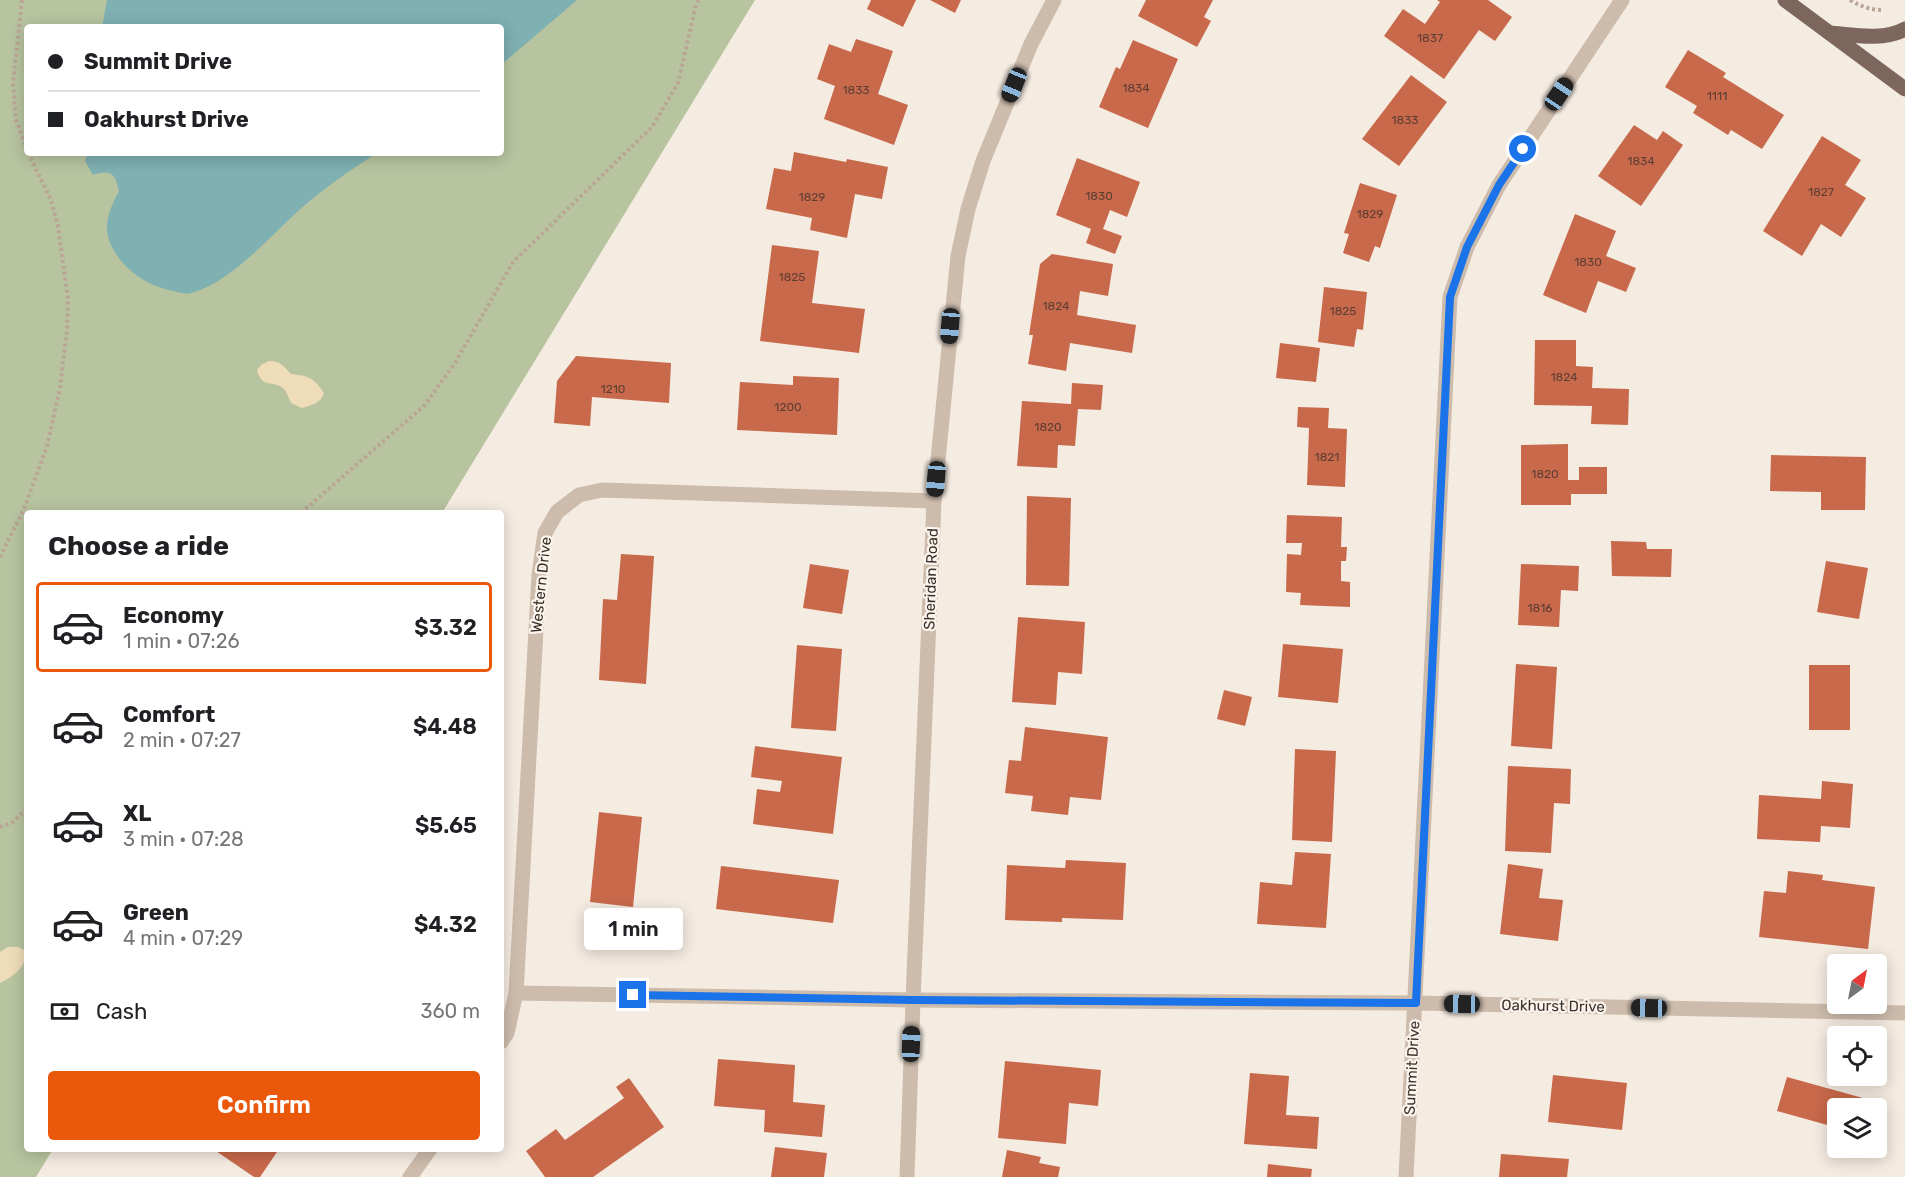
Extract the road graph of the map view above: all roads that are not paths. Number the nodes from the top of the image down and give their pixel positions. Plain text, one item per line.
1 (1054, 0) edge
2 (1622, 0) edge
3 (1785, 0) edge
4 (1905, 29) edge
5 (1830, 33) junction
6 (1905, 89) edge
7 (934, 501) junction
8 (516, 993) junction
9 (913, 1000) junction
10 (1416, 1003) junction
11 (1905, 1013) edge
12 (504, 1038) edge
13 (428, 1152) edge
14 (410, 1177) edge
15 (907, 1177) edge
16 (1406, 1177) edge

1 - 7 street, Sheridan Road
2 - 10 street, Summit Drive
3 - 5 main road
4 - 5 main road
5 - 6 main road
7 - 8 street, Western Drive
7 - 9 street, Sheridan Road
8 - 9 street, Oakhurst Drive
8 - 12 street, Western Drive
9 - 10 street, Oakhurst Drive
9 - 15 street, Sheridan Road
10 - 11 street, Oakhurst Drive
10 - 16 street, Summit Drive
13 - 14 street

